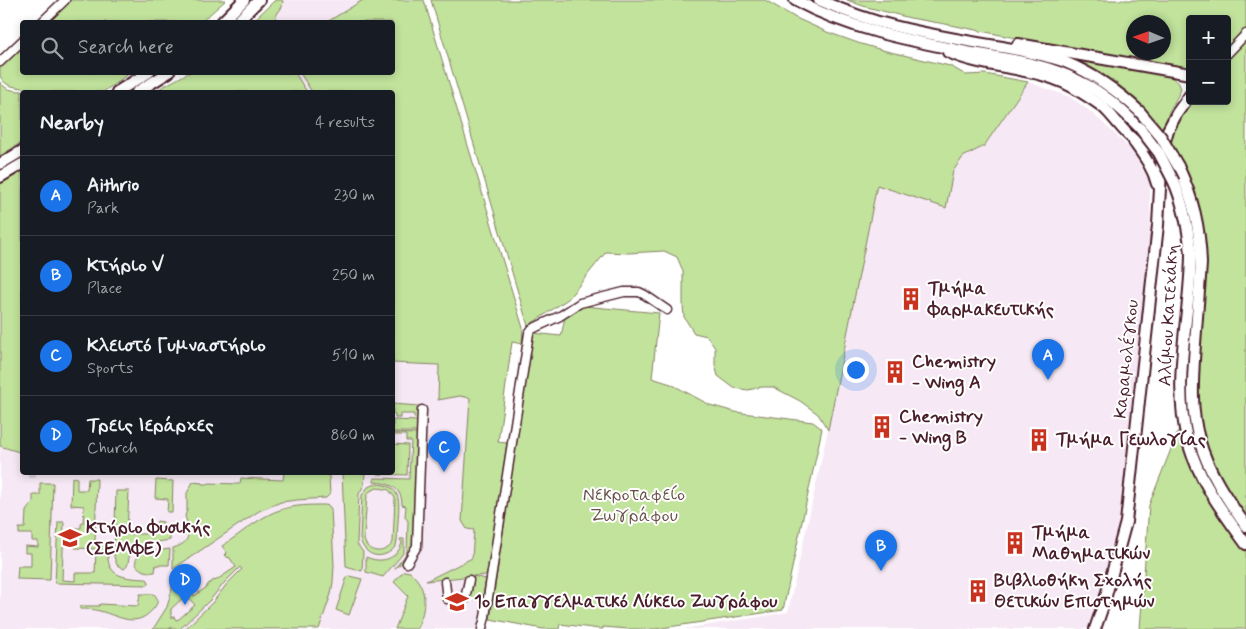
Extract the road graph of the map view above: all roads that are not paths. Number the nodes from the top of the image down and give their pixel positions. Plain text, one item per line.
1 (65, 0) edge
2 (244, 0) edge
3 (259, 0) edge
4 (795, 0) edge
5 (819, 0) edge
6 (44, 20) edge
7 (224, 20) edge
8 (239, 20) edge
9 (1246, 34) edge
10 (967, 41) junction
11 (20, 43) edge
12 (934, 45) junction
13 (1231, 50) edge
14 (0, 62) edge
15 (1178, 73) junction
16 (1186, 74) edge
17 (144, 75) edge
18 (164, 75) edge
19 (1186, 78) edge
20 (120, 90) edge
21 (141, 90) edge
22 (1186, 100) edge
23 (1129, 135) junction
24 (1164, 141) junction
25 (20, 152) edge
26 (0, 164) edge
27 (20, 165) edge
28 (0, 177) edge
29 (1159, 195) junction
30 (667, 310) dead end
31 (422, 410) dead end
32 (1246, 526) edge
33 (1246, 544) edge
34 (408, 563) dead end
35 (469, 580) dead end
36 (445, 582) dead end
37 (446, 599) dead end
38 (465, 599) dead end
39 (482, 629) edge
40 (1095, 629) edge

1 - 6 street
2 - 7 main road
3 - 8 main road
4 - 12 main road, Αλίμου Κατεχάκη
5 - 10 main road, Αλίμου Κατεχάκη
9 - 13 street
10 - 15 main road
10 - 32 main road, Αλίμου Κατεχάκη, bridge
11 - 14 street
12 - 23 main road
12 - 33 main road, Αλίμου Κατεχάκη, bridge
15 - 16 main road
15 - 19 main road
17 - 20 main road
18 - 21 main road
22 - 24 main road, Καραμολέγκου
23 - 24 main road
23 - 29 main road
24 - 29 main road, Καραμολέγκου
25 - 26 main road
27 - 28 main road
29 - 40 main road, Καραμολέγκου
30 - 39 street
31 - 34 street
35 - 38 street
36 - 37 street

